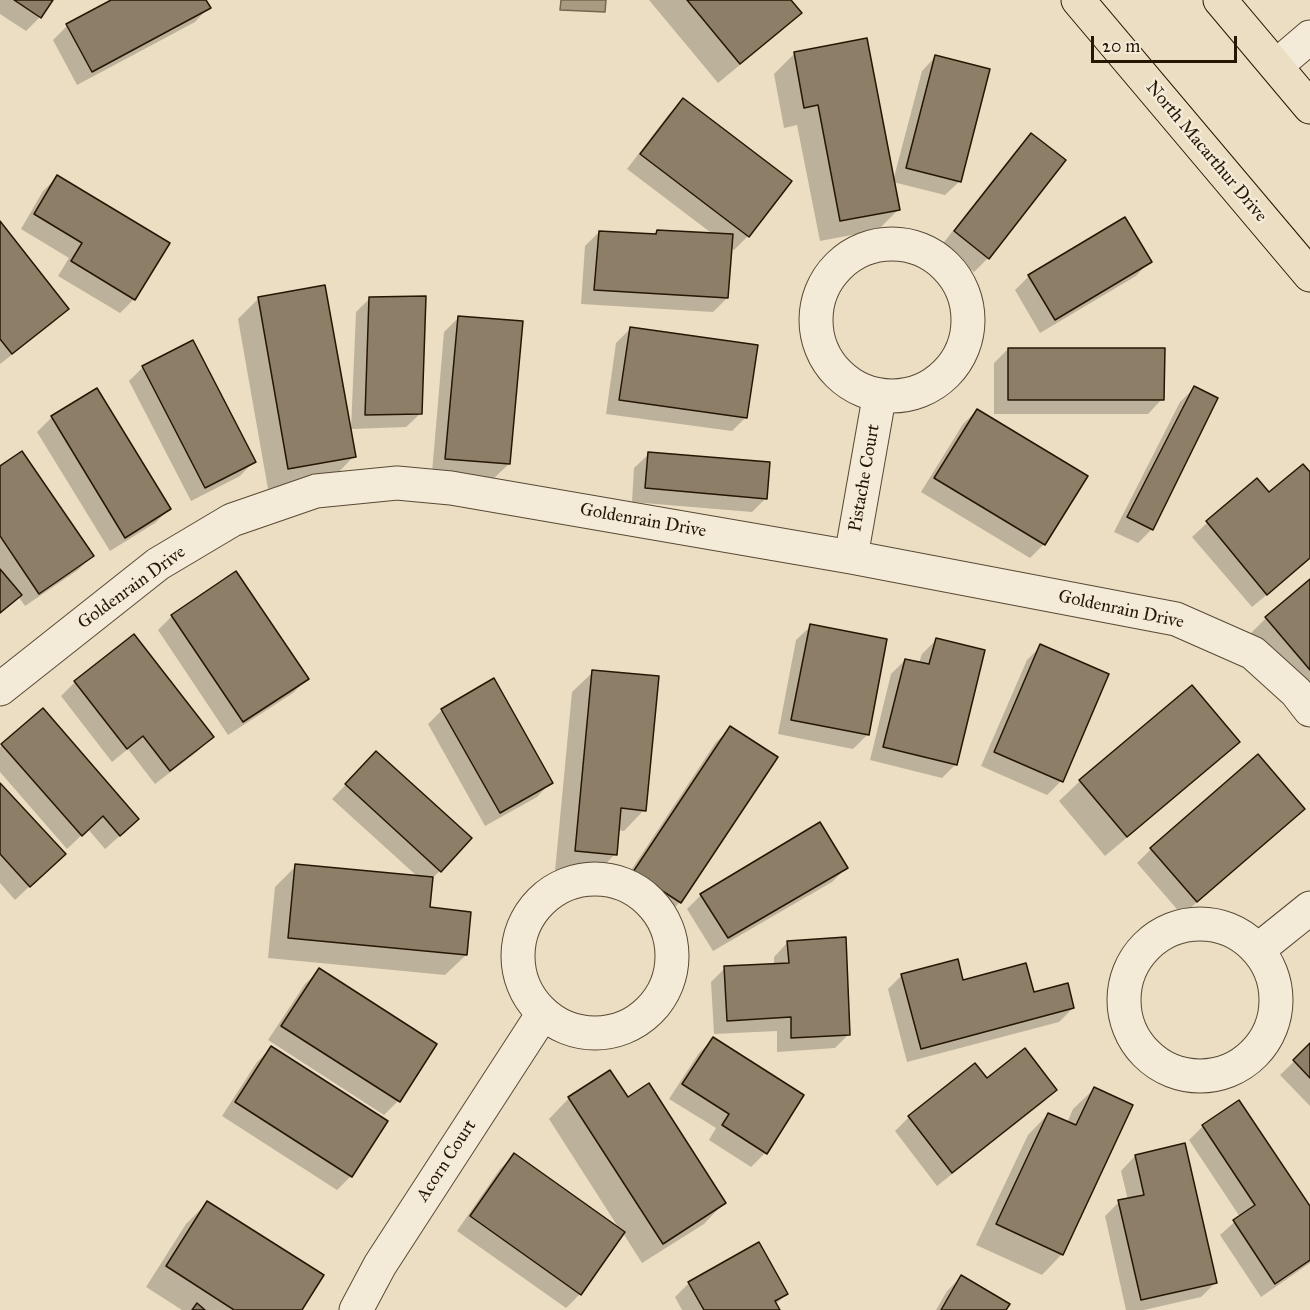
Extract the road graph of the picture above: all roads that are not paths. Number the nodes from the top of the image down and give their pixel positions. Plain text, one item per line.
1 (1078, 0) edge
2 (1220, 0) edge
3 (1310, 37) edge
4 (1276, 66) junction
5 (1310, 107) edge
6 (1310, 275) edge
7 (879, 398) junction
8 (851, 557) junction
9 (0, 688) edge
10 (1310, 710) edge
11 (1310, 908) edge
12 (1259, 949) junction
13 (542, 1015) junction
14 (357, 1310) edge

1 - 6 main road, North Macarthur Drive
2 - 4 main road
3 - 4 street
4 - 5 main road
7 - 7 street, Pistache Court
7 - 8 street, Pistache Court
8 - 9 street, Goldenrain Drive
8 - 10 street, Goldenrain Drive
11 - 12 street
12 - 12 street
13 - 13 street
13 - 14 street, Acorn Court

